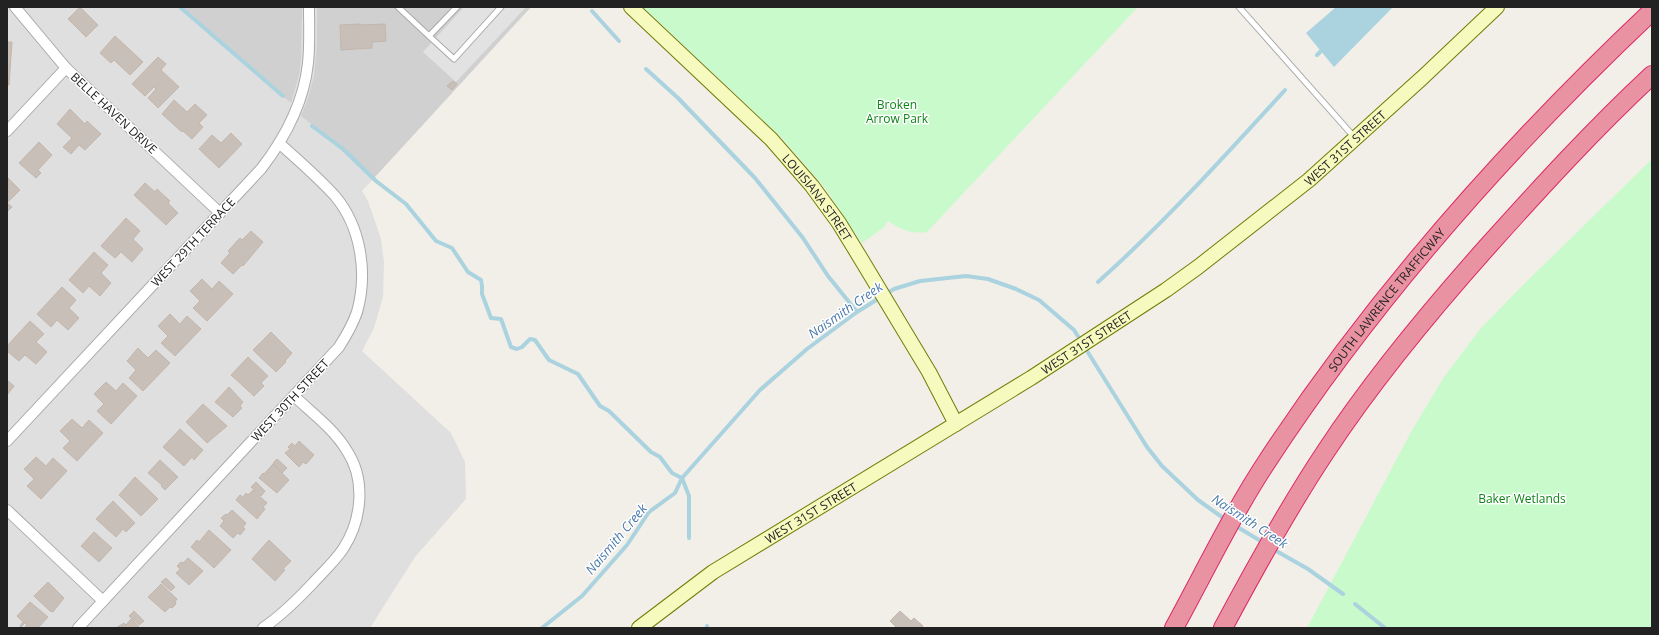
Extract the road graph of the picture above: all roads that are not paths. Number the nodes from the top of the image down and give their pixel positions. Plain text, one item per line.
1 (15, 7) edge
2 (309, 7) edge
3 (398, 7) edge
4 (456, 7) edge
5 (501, 7) edge
6 (631, 7) edge
7 (1239, 7) edge
8 (1496, 7) edge
9 (1652, 11) edge
10 (429, 36) junction
11 (66, 68) junction
12 (1652, 75) edge
13 (7, 131) edge
14 (1356, 138) junction
15 (279, 143) junction
16 (220, 213) junction
17 (294, 396) junction
18 (956, 424) junction
19 (7, 441) edge
20 (7, 510) edge
21 (103, 601) junction
22 (1227, 620) edge
23 (78, 628) edge
24 (263, 628) edge
25 (639, 628) edge
26 (1174, 628) edge

1 - 11 street, BELLE HAVEN DRIVE
2 - 15 street, WEST 29TH TERRACE
3 - 10 lane
4 - 10 lane
5 - 10 lane
6 - 18 main road, LOUISIANA STREET
7 - 14 lane
8 - 14 main road, WEST 31ST STREET
9 - 26 highway, SOUTH LAWRENCE TRAFFICWAY
11 - 13 street
11 - 16 street, BELLE HAVEN DRIVE
12 - 22 highway
14 - 18 main road, WEST 31ST STREET
15 - 16 street, WEST 29TH TERRACE
15 - 17 street, WEST 30TH STREET
16 - 19 street, WEST 29TH TERRACE
17 - 21 street, WEST 30TH STREET
17 - 24 street
18 - 25 main road, WEST 31ST STREET
20 - 21 street
21 - 23 street, WEST 30TH STREET

